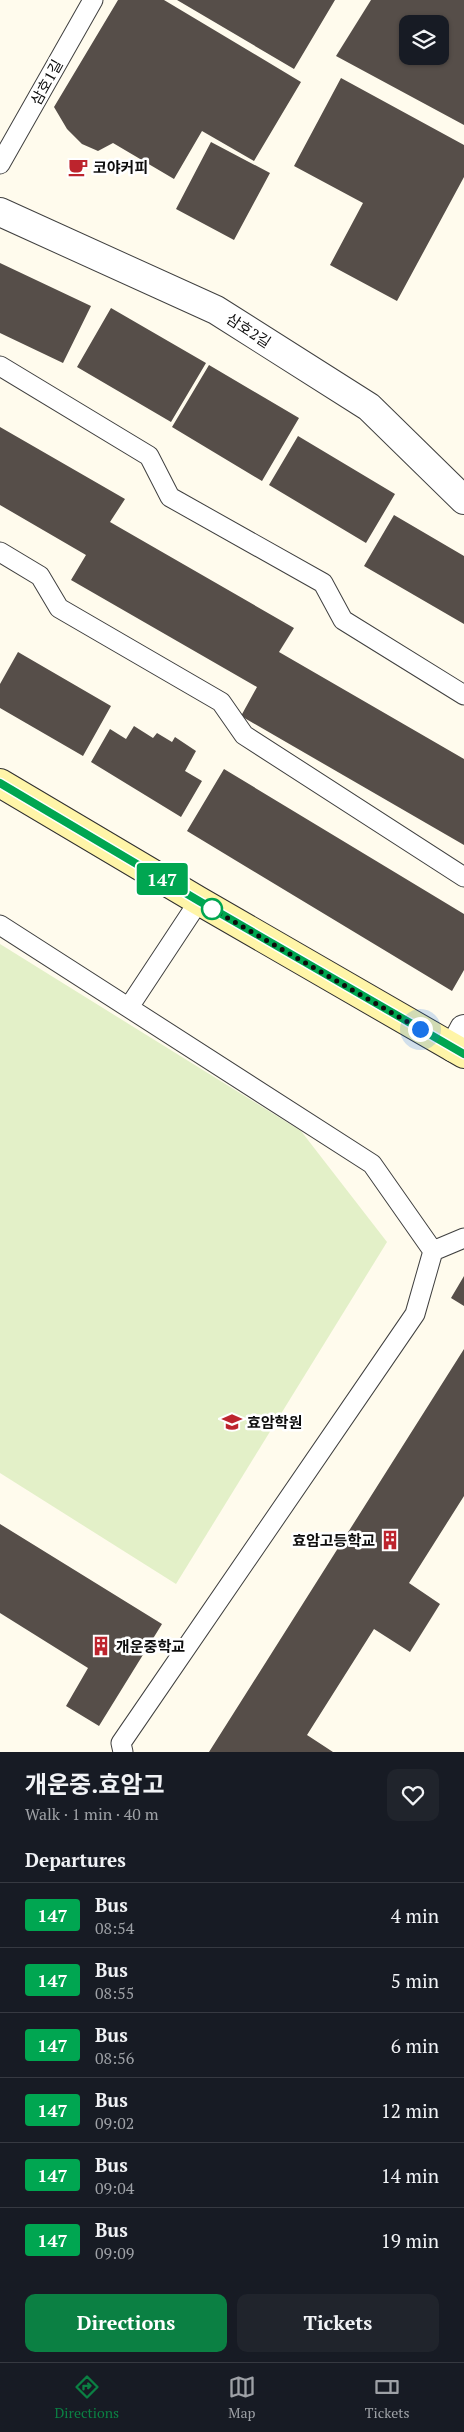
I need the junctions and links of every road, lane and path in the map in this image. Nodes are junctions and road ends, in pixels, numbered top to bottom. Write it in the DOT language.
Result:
graph roads {
  1 [pos="93,0"];
  2 [pos="0,164"];
  3 [pos="0,212"];
  4 [pos="0,366"];
  5 [pos="464,500"];
  6 [pos="0,552"];
  7 [pos="464,695"];
  8 [pos="0,783"];
  9 [pos="464,877"];
  10 [pos="199,901"];
  11 [pos="0,925"];
  12 [pos="129,1007"];
  13 [pos="461,1044"];
  14 [pos="464,1238"];
  15 [pos="433,1251"];
  16 [pos="123,1752"];
  1 -- 2 [label="lane, 삼호1길"];
  3 -- 5 [label="street, 삼호2길"];
  4 -- 7 [label="lane"];
  6 -- 9 [label="lane"];
  8 -- 10 [label="street"];
  10 -- 12 [label="lane"];
  10 -- 13 [label="street"];
  11 -- 12 [label="lane"];
  12 -- 15 [label="lane"];
  14 -- 15 [label="lane"];
  15 -- 16 [label="lane"];
}
